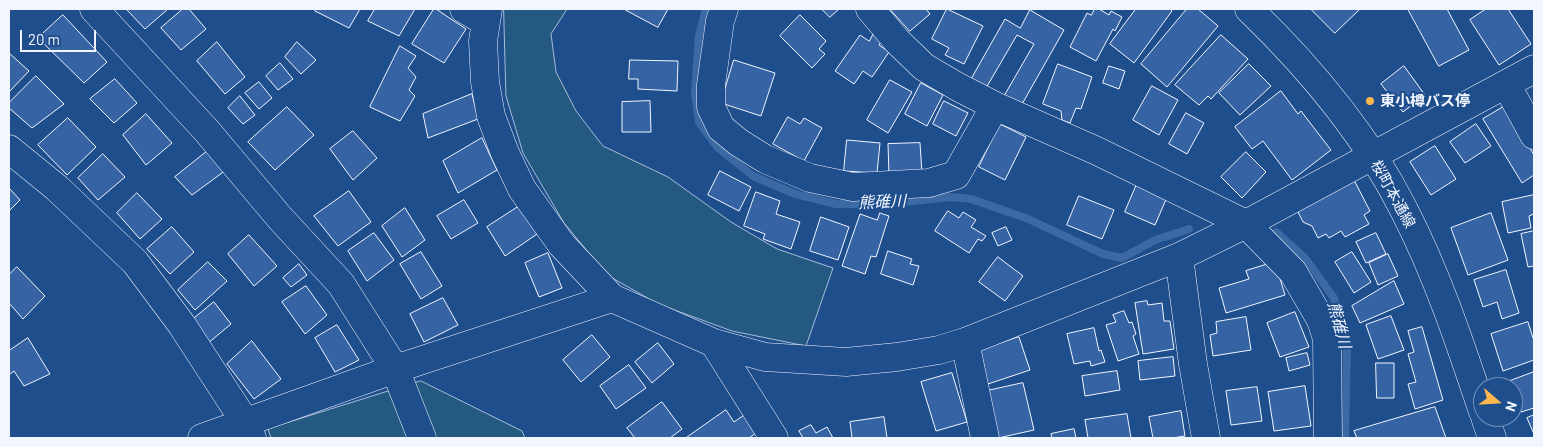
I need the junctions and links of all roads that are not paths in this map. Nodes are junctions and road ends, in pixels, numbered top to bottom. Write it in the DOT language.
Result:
graph roads {
  1 [pos="94,9"];
  2 [pos="724,9"];
  3 [pos="870,9"];
  4 [pos="1249,9"];
  5 [pos="479,13"];
  6 [pos="1534,69"];
  7 [pos="1506,84"];
  8 [pos="995,106"];
  9 [pos="1534,135"];
  10 [pos="9,149"];
  11 [pos="1372,155"];
  12 [pos="1246,224"];
  13 [pos="1178,257"];
  14 [pos="612,298"];
  15 [pos="965,342"];
  16 [pos="714,343"];
  17 [pos="395,369"];
  18 [pos="1473,383"];
  19 [pos="249,430"];
  20 [pos="202,438"];
  21 [pos="422,438"];
  22 [pos="774,438"];
  23 [pos="985,438"];
  24 [pos="1206,438"];
  25 [pos="1328,438"];
  1 -- 17 [label="street"];
  2 -- 8 [label="street"];
  3 -- 8 [label="street"];
  4 -- 11 [label="street, 桜町本通線"];
  5 -- 14 [label="street"];
  6 -- 7 [label="street"];
  7 -- 9 [label="street"];
  7 -- 11 [label="street"];
  8 -- 12 [label="street"];
  10 -- 19 [label="street"];
  11 -- 12 [label="street"];
  11 -- 18 [label="street, 桜町本通線"];
  12 -- 13 [label="street"];
  12 -- 25 [label="street"];
  13 -- 15 [label="street"];
  13 -- 24 [label="street"];
  14 -- 16 [label="street"];
  14 -- 17 [label="street"];
  15 -- 16 [label="street"];
  15 -- 23 [label="street"];
  16 -- 22 [label="street"];
  17 -- 19 [label="street"];
  17 -- 21 [label="street"];
  19 -- 20 [label="street"];
}
